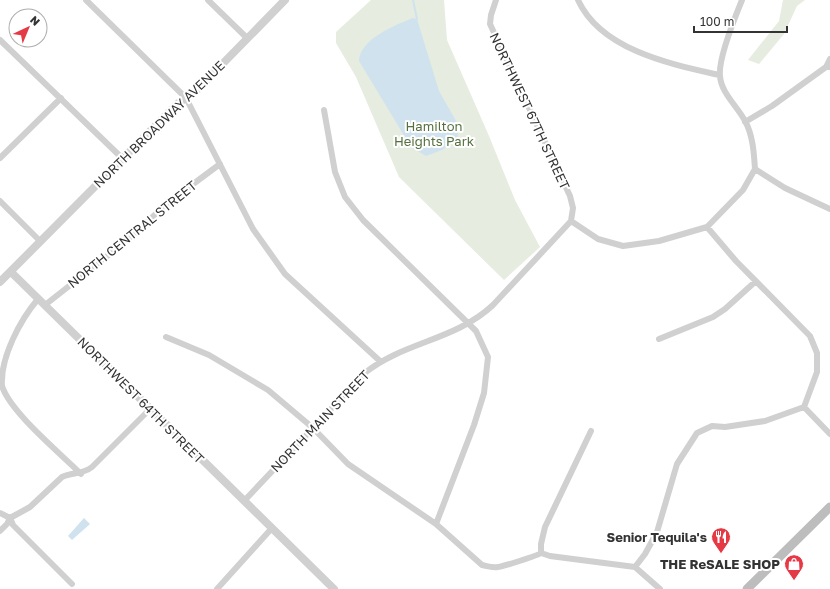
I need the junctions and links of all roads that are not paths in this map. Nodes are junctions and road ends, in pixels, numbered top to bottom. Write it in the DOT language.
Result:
graph roads {
  1 [pos="86,0"];
  2 [pos="208,0"];
  3 [pos="285,0"];
  4 [pos="496,0"];
  5 [pos="578,0"];
  6 [pos="742,0"];
  7 [pos="247,38"];
  8 [pos="0,40"];
  9 [pos="830,59"];
  10 [pos="828,67"];
  11 [pos="719,75"];
  12 [pos="61,98"];
  13 [pos="186,98"];
  14 [pos="324,110"];
  15 [pos="746,122"];
  16 [pos="0,158"];
  17 [pos="122,158"];
  18 [pos="220,164"];
  19 [pos="755,170"];
  20 [pos="0,201"];
  21 [pos="830,209"];
  22 [pos="571,221"];
  23 [pos="707,226"];
  24 [pos="40,241"];
  25 [pos="11,272"];
  26 [pos="756,281"];
  27 [pos="0,282"];
  28 [pos="38,298"];
  29 [pos="45,305"];
  30 [pos="469,324"];
  31 [pos="166,337"];
  32 [pos="659,339"];
  33 [pos="380,362"];
  34 [pos="804,407"];
  35 [pos="150,409"];
  36 [pos="313,428"];
  37 [pos="591,430"];
  38 [pos="830,434"];
  39 [pos="81,474"];
  40 [pos="244,501"];
  41 [pos="830,507"];
  42 [pos="0,513"];
  43 [pos="10,518"];
  44 [pos="436,524"];
  45 [pos="272,528"];
  46 [pos="0,531"];
  47 [pos="541,553"];
  48 [pos="635,567"];
  49 [pos="72,584"];
  50 [pos="217,589"];
  51 [pos="334,589"];
  52 [pos="660,589"];
  53 [pos="747,589"];
  1 -- 13 [label="street"];
  2 -- 7 [label="street"];
  3 -- 7 [label="street, NORTH BROADWAY AVENUE"];
  4 -- 22 [label="street, NORTHWEST 67TH STREET"];
  5 -- 11 [label="street"];
  6 -- 11 [label="street"];
  7 -- 13 [label="street, NORTH BROADWAY AVENUE"];
  8 -- 12 [label="street"];
  9 -- 10 [label="street"];
  10 -- 15 [label="street"];
  11 -- 15 [label="street"];
  12 -- 16 [label="street"];
  12 -- 17 [label="street"];
  13 -- 17 [label="street, NORTH BROADWAY AVENUE"];
  13 -- 18 [label="street"];
  14 -- 30 [label="street"];
  15 -- 19 [label="street"];
  17 -- 24 [label="street, NORTH BROADWAY AVENUE"];
  18 -- 29 [label="street, NORTH CENTRAL STREET"];
  18 -- 33 [label="street"];
  19 -- 21 [label="street"];
  19 -- 23 [label="street"];
  20 -- 24 [label="street"];
  22 -- 23 [label="street"];
  22 -- 30 [label="street, NORTH MAIN STREET"];
  23 -- 26 [label="street"];
  24 -- 25 [label="street, NORTH BROADWAY AVENUE"];
  25 -- 27 [label="street, NORTH BROADWAY AVENUE"];
  25 -- 28 [label="street, NORTHWEST 64TH STREET"];
  26 -- 32 [label="street"];
  26 -- 34 [label="street"];
  28 -- 29 [label="street, NORTHWEST 64TH STREET"];
  28 -- 39 [label="street"];
  29 -- 35 [label="street, NORTHWEST 64TH STREET"];
  30 -- 33 [label="street, NORTH MAIN STREET"];
  30 -- 44 [label="street"];
  31 -- 36 [label="street"];
  33 -- 36 [label="street, NORTH MAIN STREET"];
  34 -- 38 [label="street"];
  34 -- 48 [label="street"];
  35 -- 39 [label="street"];
  35 -- 40 [label="street, NORTHWEST 64TH STREET"];
  36 -- 40 [label="street, NORTH MAIN STREET"];
  36 -- 44 [label="street"];
  37 -- 47 [label="street"];
  39 -- 43 [label="street"];
  40 -- 45 [label="street, NORTHWEST 64TH STREET"];
  41 -- 53 [label="main road"];
  42 -- 43 [label="street"];
  43 -- 46 [label="street"];
  43 -- 49 [label="street"];
  44 -- 47 [label="street"];
  45 -- 50 [label="street"];
  45 -- 51 [label="street, NORTHWEST 64TH STREET"];
  47 -- 48 [label="street"];
  48 -- 52 [label="street"];
}
